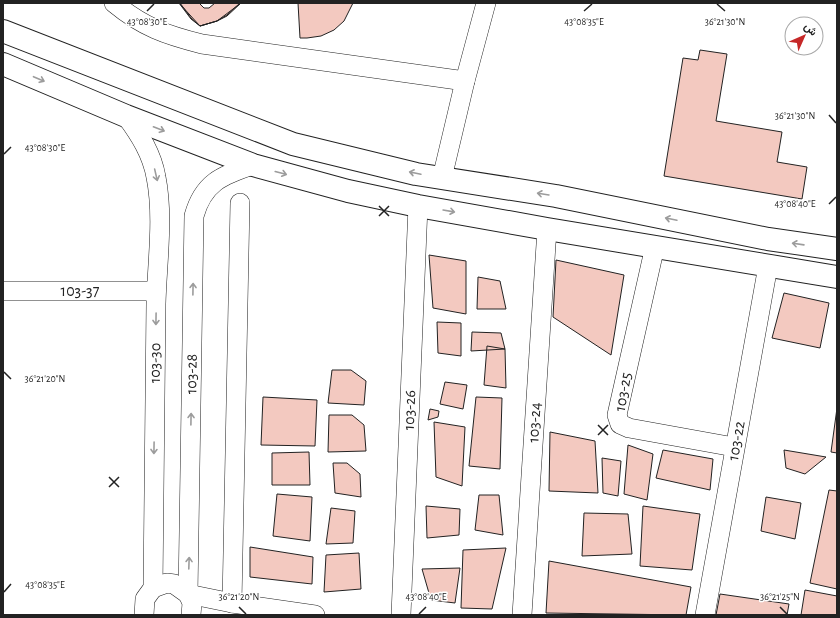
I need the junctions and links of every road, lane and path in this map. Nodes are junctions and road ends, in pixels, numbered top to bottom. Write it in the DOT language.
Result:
graph roads {
  1 [pos="114,3"];
  2 [pos="486,3"];
  3 [pos="3,31"];
  4 [pos="3,64"];
  5 [pos="465,81"];
  6 [pos="126,116"];
  7 [pos="253,165"];
  8 [pos="442,178"];
  9 [pos="240,203"];
  10 [pos="418,206"];
  11 [pos="548,229"];
  12 [pos="655,246"];
  13 [pos="837,249"];
  14 [pos="768,266"];
  15 [pos="837,277"];
  16 [pos="3,291"];
  17 [pos="156,291"];
  18 [pos="734,447"];
  19 [pos="153,588"];
  20 [pos="188,594"];
  21 [pos="232,603"];
  22 [pos="144,615"];
  23 [pos="191,615"];
  24 [pos="315,615"];
  25 [pos="401,615"];
  26 [pos="522,615"];
  27 [pos="705,615"];
  1 -- 5 [label="street"];
  2 -- 5 [label="street"];
  8 -- 3 [label="main road, one-way"];
  4 -- 6 [label="main road, one-way"];
  5 -- 8 [label="street"];
  6 -- 7 [label="main road, one-way"];
  6 -- 17 [label="street, 103-30, one-way"];
  7 -- 10 [label="main road, one-way"];
  20 -- 7 [label="street, 103-28, one-way"];
  13 -- 8 [label="main road, one-way"];
  9 -- 21 [label="street"];
  10 -- 11 [label="main road, one-way"];
  10 -- 25 [label="street, 103-26"];
  11 -- 12 [label="main road"];
  11 -- 26 [label="street, 103-24"];
  12 -- 14 [label="main road"];
  12 -- 18 [label="street, 103-25"];
  14 -- 15 [label="main road"];
  14 -- 18 [label="street, 103-22"];
  16 -- 17 [label="street, 103-37"];
  17 -- 19 [label="street, 103-30, one-way"];
  18 -- 27 [label="street, 103-22"];
  19 -- 20 [label="street"];
  19 -- 22 [label="street, 103-30"];
  20 -- 21 [label="street"];
  20 -- 23 [label="street, 103-28"];
  21 -- 24 [label="street"];
}
